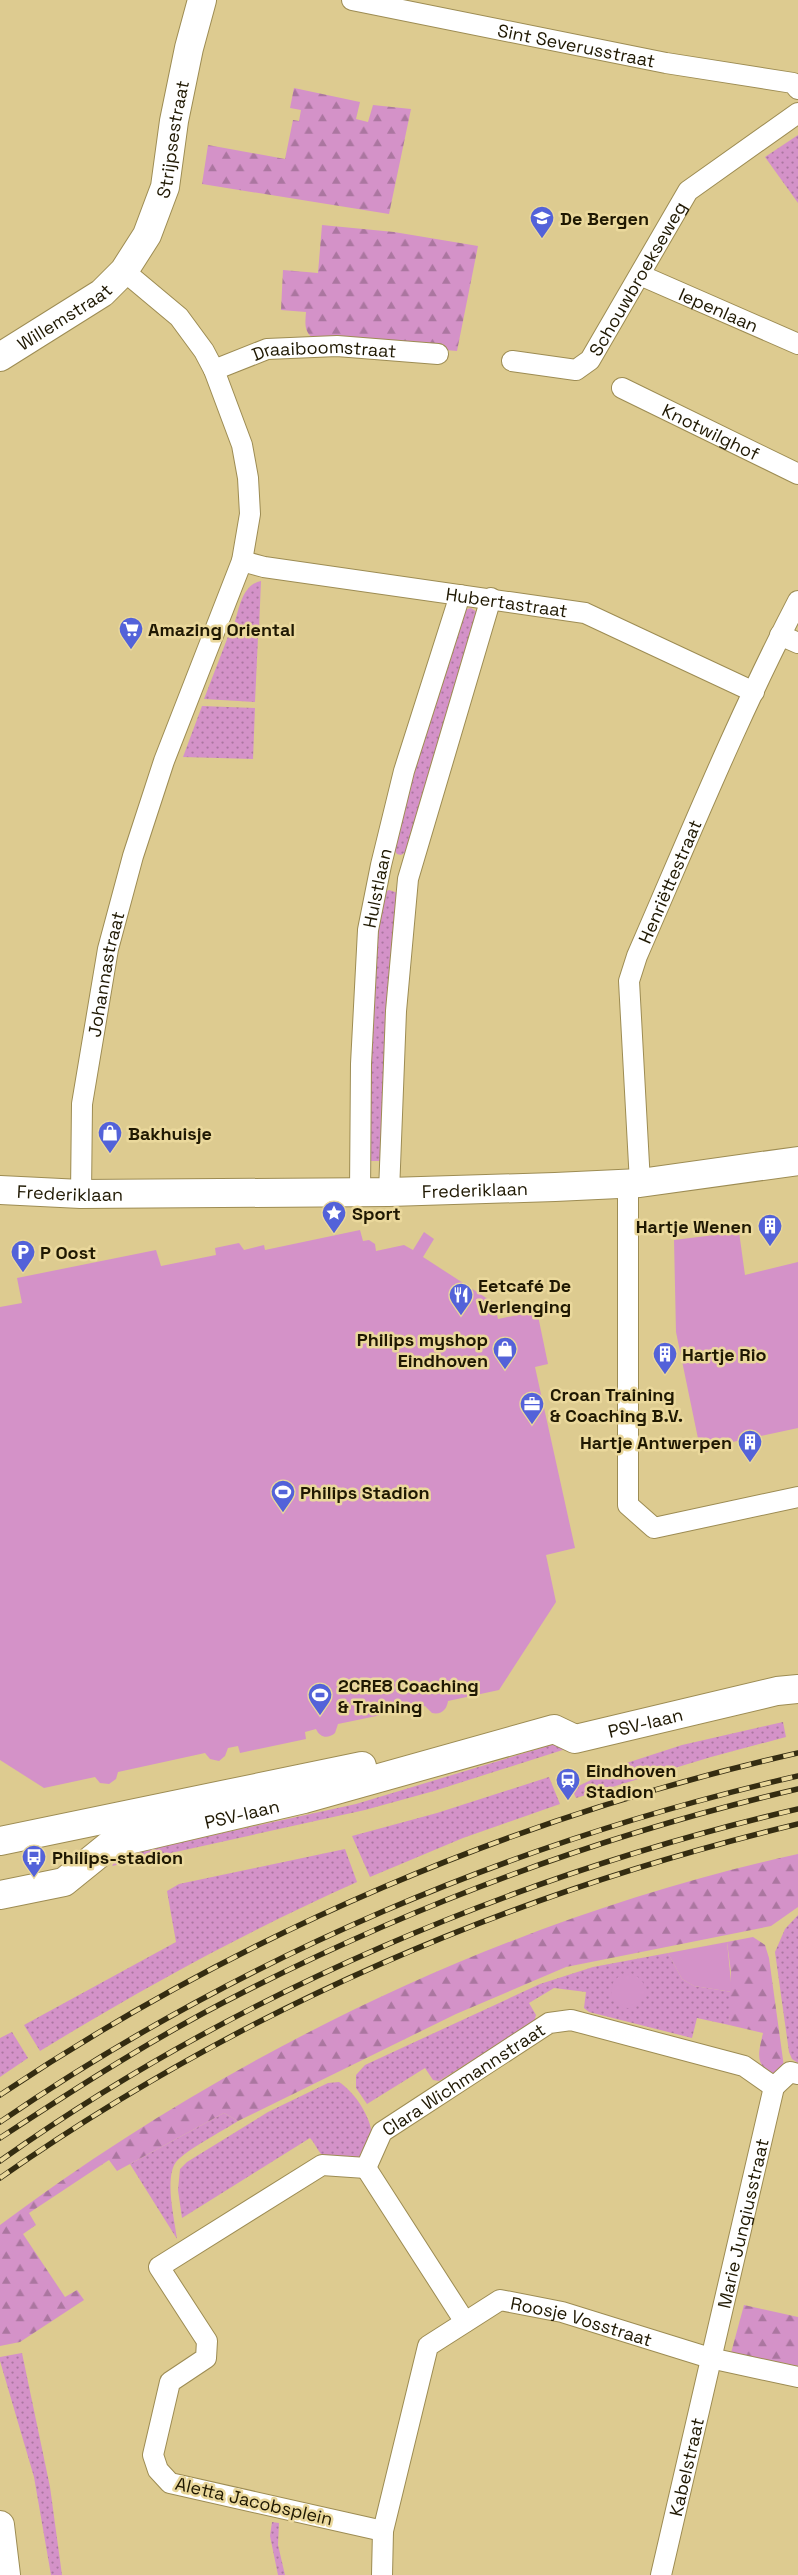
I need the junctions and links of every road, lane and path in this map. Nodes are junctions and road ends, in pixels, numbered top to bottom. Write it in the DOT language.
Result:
graph roads {
  1 [pos="202,0"];
  2 [pos="352,0"];
  3 [pos="798,89"];
  4 [pos="798,113"];
  5 [pos="124,271"];
  6 [pos="640,275"];
  7 [pos="798,344"];
  8 [pos="438,354"];
  9 [pos="0,357"];
  10 [pos="512,361"];
  11 [pos="214,370"];
  12 [pos="622,388"];
  13 [pos="798,474"];
  14 [pos="242,561"];
  15 [pos="460,595"];
  16 [pos="491,598"];
  17 [pos="798,601"];
  18 [pos="789,639"];
  19 [pos="754,692"];
  20 [pos="798,1161"];
  21 [pos="634,1183"];
  22 [pos="0,1190"];
  23 [pos="360,1192"];
  24 [pos="389,1192"];
  25 [pos="81,1194"];
  26 [pos="798,1497"];
  27 [pos="798,1689"];
  28 [pos="494,1746"];
  29 [pos="0,1841"];
  30 [pos="0,1896"];
  31 [pos="798,2074"];
  32 [pos="774,2087"];
  33 [pos="366,2168"];
  34 [pos="465,2322"];
  35 [pos="710,2358"];
  36 [pos="798,2377"];
  37 [pos="0,2525"];
  38 [pos="383,2531"];
  39 [pos="6,2575"];
  40 [pos="382,2575"];
  41 [pos="661,2575"];
  1 -- 5 [label="main road, Strijpsestraat"];
  2 -- 3 [label="street, Sint Severusstraat"];
  4 -- 6 [label="street, Schouwbroekseweg"];
  5 -- 9 [label="main road, Willemstraat"];
  5 -- 11 [label="street, Johannastraat"];
  6 -- 7 [label="street, Iepenlaan"];
  6 -- 10 [label="street, Schouwbroekseweg"];
  8 -- 11 [label="street, Draaiboomstraat"];
  11 -- 14 [label="street, Johannastraat"];
  12 -- 13 [label="street, Knotwilghof"];
  14 -- 15 [label="street, Hubertastraat"];
  14 -- 25 [label="street, Johannastraat"];
  15 -- 16 [label="street, Hubertastraat"];
  15 -- 23 [label="street, Hulstlaan"];
  16 -- 19 [label="street, Hubertastraat"];
  16 -- 24 [label="street, Hulstlaan"];
  17 -- 18 [label="street, Henriëttestraat"];
  18 -- 19 [label="street, Henriëttestraat"];
  19 -- 21 [label="street, Henriëttestraat"];
  20 -- 21 [label="main road, Frederiklaan"];
  21 -- 24 [label="main road, Frederiklaan"];
  21 -- 26 [label="street, Henriëttestraat"];
  22 -- 25 [label="main road, Frederiklaan"];
  23 -- 24 [label="main road, Frederiklaan"];
  23 -- 25 [label="main road, Frederiklaan"];
  27 -- 28 [label="main road, PSV-laan"];
  28 -- 29 [label="main road, PSV-laan"];
  28 -- 30 [label="main road, PSV-laan"];
  31 -- 32 [label="street"];
  32 -- 33 [label="street, Clara Wichmannstraat"];
  32 -- 35 [label="street, Marie Jungiusstraat"];
  33 -- 34 [label="street"];
  33 -- 38 [label="street, Aletta Jacobsplein"];
  34 -- 35 [label="street, Roosje Vosstraat"];
  34 -- 38 [label="street, Roosje Vosstraat"];
  35 -- 36 [label="street, Roosje Vosstraat"];
  35 -- 41 [label="street, Kabelstraat"];
  37 -- 39 [label="main road"];
  38 -- 40 [label="street, Roosje Vosstraat"];
}
